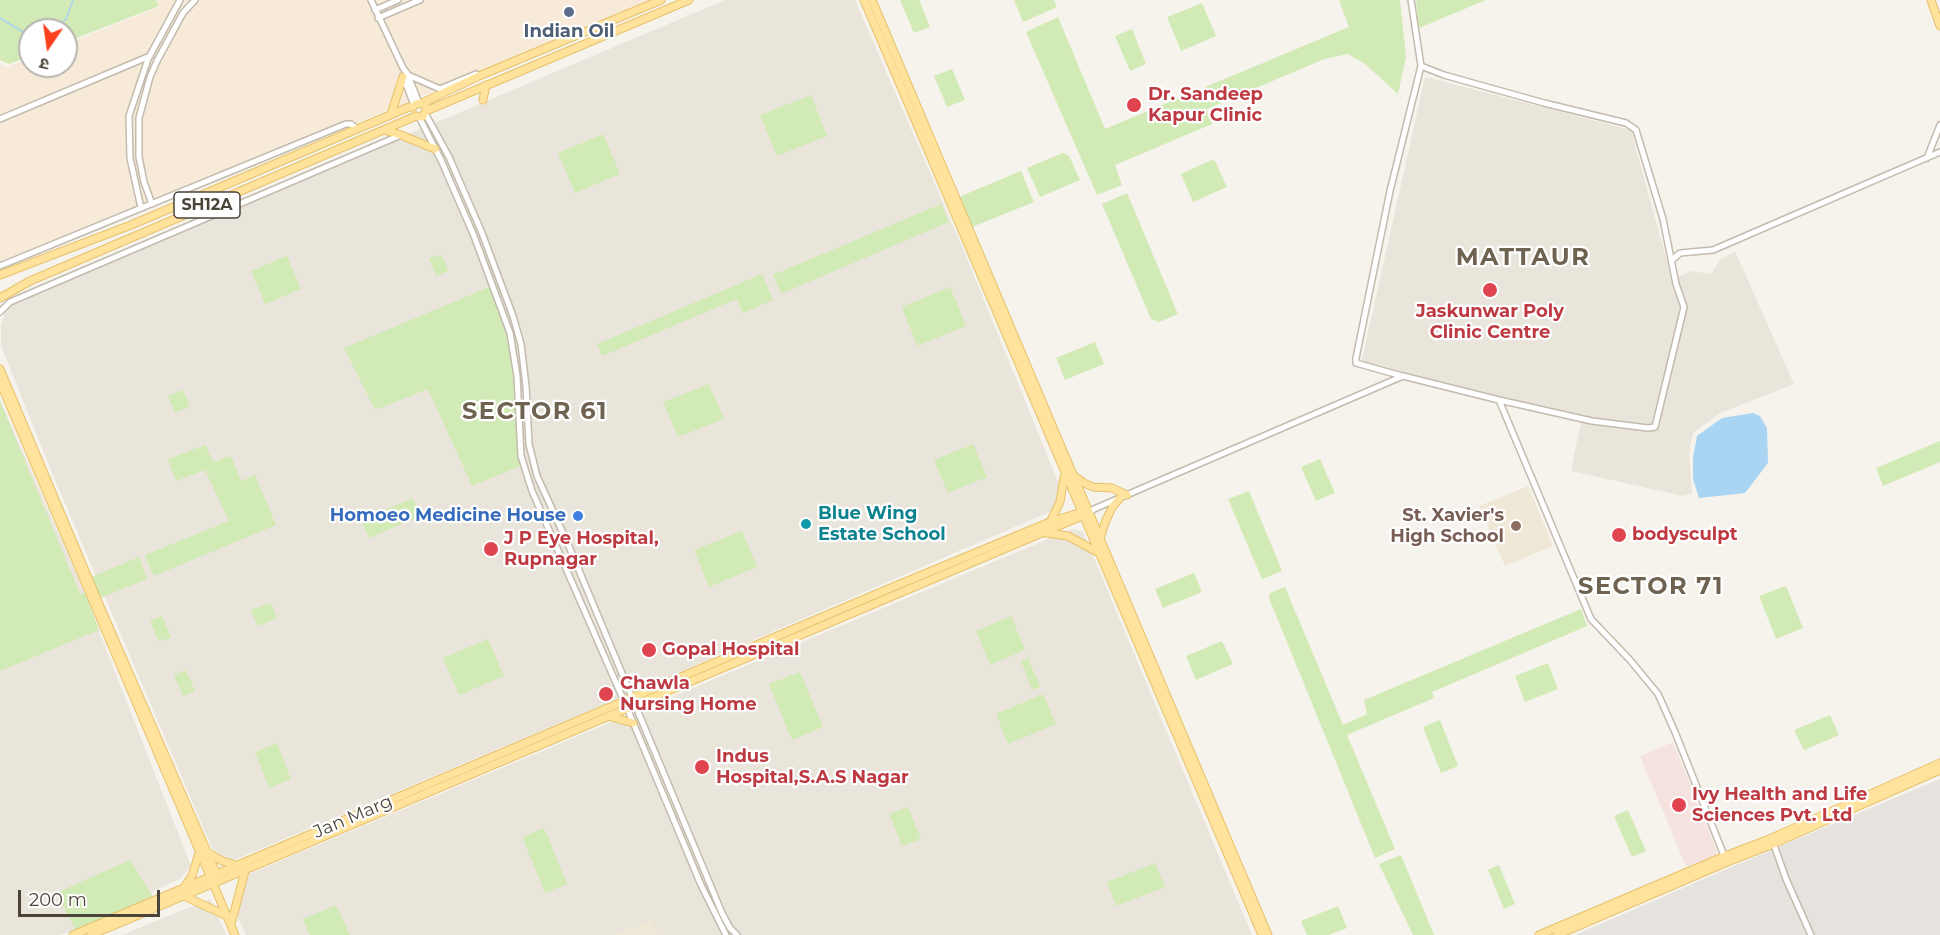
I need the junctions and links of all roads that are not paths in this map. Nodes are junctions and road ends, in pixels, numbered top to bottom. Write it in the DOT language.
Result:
graph roads {
  1 [pos="180,0"];
  2 [pos="195,0"];
  3 [pos="371,0"];
  4 [pos="398,0"];
  5 [pos="420,0"];
  6 [pos="653,0"];
  7 [pos="661,0"];
  8 [pos="689,0"];
  9 [pos="864,0"];
  10 [pos="872,0"];
  11 [pos="1411,0"];
  12 [pos="1931,0"];
  13 [pos="375,10"];
  14 [pos="378,18"];
  15 [pos="1940,26"];
  16 [pos="150,56"];
  17 [pos="1421,66"];
  18 [pos="405,74"];
  19 [pos="478,75"];
  20 [pos="486,85"];
  21 [pos="483,100"];
  22 [pos="417,105"];
  23 [pos="391,114"];
  24 [pos="422,114"];
  25 [pos="0,119"];
  26 [pos="1940,125"];
  27 [pos="357,129"];
  28 [pos="383,130"];
  29 [pos="401,135"];
  30 [pos="435,149"];
  31 [pos="1940,153"];
  32 [pos="1928,158"];
  33 [pos="152,204"];
  34 [pos="141,208"];
  35 [pos="1672,260"];
  36 [pos="0,266"];
  37 [pos="0,275"];
  38 [pos="0,298"];
  39 [pos="0,312"];
  40 [pos="0,369"];
  41 [pos="1403,376"];
  42 [pos="0,382"];
  43 [pos="1499,400"];
  44 [pos="519,422"];
  45 [pos="527,422"];
  46 [pos="1068,473"];
  47 [pos="1124,496"];
  48 [pos="1087,512"];
  49 [pos="1050,522"];
  50 [pos="1041,533"];
  51 [pos="1100,539"];
  52 [pos="1099,553"];
  53 [pos="633,702"];
  54 [pos="626,705"];
  55 [pos="608,716"];
  56 [pos="633,723"];
  57 [pos="1940,763"];
  58 [pos="1940,770"];
  59 [pos="1772,841"];
  60 [pos="203,851"];
  61 [pos="1726,859"];
  62 [pos="242,868"];
  63 [pos="215,880"];
  64 [pos="183,893"];
  65 [pos="227,916"];
  66 [pos="231,925"];
  67 [pos="73,935"];
  68 [pos="91,935"];
  69 [pos="235,935"];
  70 [pos="726,935"];
  71 [pos="737,935"];
  72 [pos="1262,935"];
  73 [pos="1268,935"];
  74 [pos="1539,935"];
  75 [pos="1557,935"];
  76 [pos="1811,935"];
  1 -- 16 [label="street"];
  2 -- 33 [label="street"];
  3 -- 13 [label="street"];
  4 -- 13 [label="street"];
  5 -- 14 [label="street"];
  6 -- 19 [label="street"];
  7 -- 19 [label="main road, SH12A"];
  8 -- 20 [label="main road, SH12A"];
  9 -- 46 [label="main road"];
  10 -- 46 [label="main road"];
  11 -- 17 [label="street"];
  12 -- 15 [label="main road"];
  13 -- 14 [label="street"];
  14 -- 18 [label="street"];
  16 -- 25 [label="street"];
  16 -- 34 [label="street"];
  17 -- 35 [label="street"];
  17 -- 41 [label="street"];
  18 -- 19 [label="street"];
  18 -- 22 [label="street"];
  18 -- 23 [label="main road"];
  19 -- 22 [label="main road, SH12A"];
  20 -- 21 [label="main road"];
  20 -- 24 [label="main road, SH12A"];
  22 -- 23 [label="main road, SH12A"];
  22 -- 24 [label="main road"];
  22 -- 24 [label="main road"];
  23 -- 27 [label="main road, SH12A"];
  24 -- 28 [label="main road, SH12A"];
  24 -- 30 [label="street"];
  24 -- 45 [label="street"];
  26 -- 32 [label="street"];
  27 -- 33 [label="street"];
  27 -- 37 [label="main road, SH12A"];
  28 -- 29 [label="main road"];
  28 -- 38 [label="main road, SH12A"];
  29 -- 30 [label="main road"];
  29 -- 39 [label="street"];
  30 -- 44 [label="street"];
  31 -- 32 [label="street"];
  32 -- 35 [label="street"];
  33 -- 34 [label="street"];
  34 -- 36 [label="street"];
  35 -- 43 [label="street"];
  40 -- 60 [label="main road"];
  41 -- 43 [label="street"];
  41 -- 47 [label="street"];
  42 -- 60 [label="main road"];
  43 -- 61 [label="street"];
  44 -- 45 [label="street"];
  44 -- 54 [label="street"];
  45 -- 53 [label="street"];
  46 -- 47 [label="main road"];
  46 -- 48 [label="main road"];
  46 -- 49 [label="main road"];
  47 -- 48 [label="street"];
  47 -- 51 [label="main road"];
  48 -- 49 [label="main road"];
  48 -- 50 [label="main road"];
  48 -- 51 [label="main road"];
  48 -- 52 [label="main road"];
  49 -- 53 [label="main road"];
  50 -- 52 [label="main road"];
  50 -- 53 [label="main road"];
  51 -- 73 [label="main road"];
  52 -- 72 [label="main road"];
  53 -- 54 [label="main road"];
  53 -- 71 [label="street"];
  54 -- 55 [label="main road"];
  54 -- 56 [label="street"];
  54 -- 62 [label="main road, Jan Marg"];
  55 -- 56 [label="main road"];
  55 -- 62 [label="main road"];
  56 -- 70 [label="street"];
  57 -- 59 [label="main road"];
  58 -- 59 [label="main road"];
  59 -- 61 [label="main road"];
  59 -- 76 [label="street"];
  60 -- 62 [label="main road"];
  60 -- 63 [label="main road"];
  60 -- 64 [label="main road"];
  61 -- 74 [label="main road"];
  61 -- 75 [label="main road"];
  62 -- 63 [label="main road"];
  62 -- 66 [label="main road"];
  63 -- 64 [label="main road"];
  63 -- 65 [label="main road"];
  64 -- 65 [label="main road"];
  64 -- 67 [label="main road"];
  64 -- 68 [label="main road"];
  65 -- 66 [label="main road"];
  66 -- 69 [label="main road"];
}
